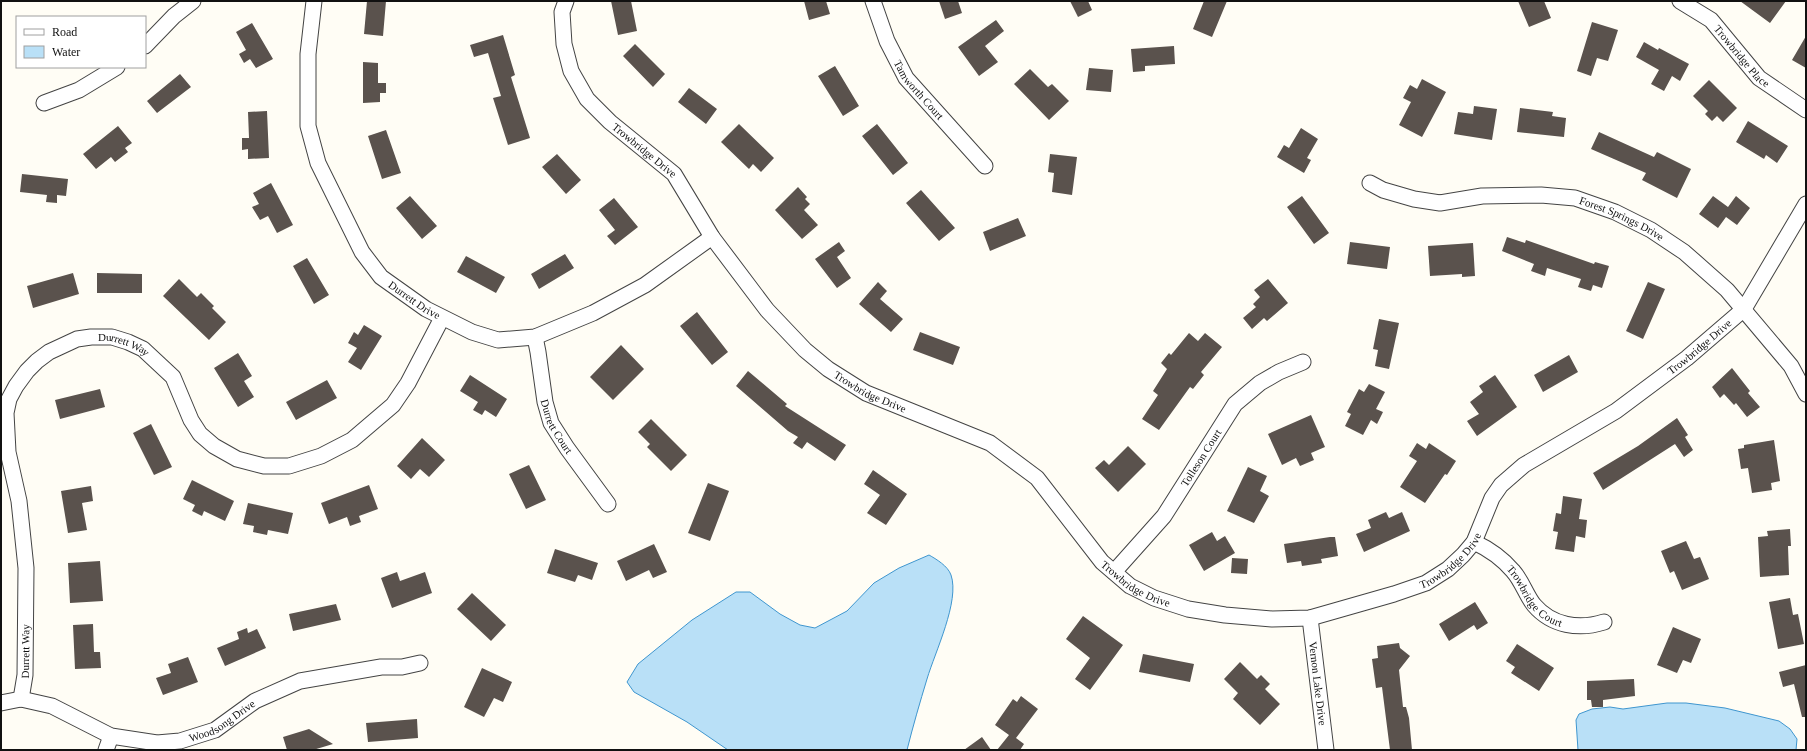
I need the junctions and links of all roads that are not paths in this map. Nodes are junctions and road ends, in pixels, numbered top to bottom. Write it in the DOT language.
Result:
graph roads {
  1 [pos="193,1"];
  2 [pos="314,1"];
  3 [pos="566,1"];
  4 [pos="873,1"];
  5 [pos="1680,1"];
  6 [pos="146,45"];
  7 [pos="115,68"];
  8 [pos="44,103"];
  9 [pos="1806,110"];
  10 [pos="985,166"];
  11 [pos="1370,183"];
  12 [pos="1806,204"];
  13 [pos="712,237"];
  14 [pos="1744,309"];
  15 [pos="442,318"];
  16 [pos="535,337"];
  17 [pos="1303,362"];
  18 [pos="1806,394"];
  19 [pos="608,504"];
  20 [pos="1474,542"];
  21 [pos="1114,572"];
  22 [pos="1310,618"];
  23 [pos="1604,622"];
  24 [pos="420,663"];
  25 [pos="21,699"];
  26 [pos="1,703"];
  27 [pos="112,736"];
  28 [pos="106,750"];
  29 [pos="1326,750"];
  1 -- 6 [label="street"];
  2 -- 15 [label="street, Durrett Drive"];
  3 -- 13 [label="street, Trowbridge Drive"];
  4 -- 10 [label="street, Tamworth Court"];
  5 -- 9 [label="street, Trowbridge Place"];
  7 -- 8 [label="street"];
  11 -- 14 [label="street, Forest Springs Drive"];
  12 -- 14 [label="street, Trowbridge Drive"];
  13 -- 16 [label="street, Durrett Drive"];
  13 -- 21 [label="street, Trowbridge Drive"];
  14 -- 18 [label="street, Forest Springs Drive"];
  14 -- 20 [label="street, Trowbridge Drive"];
  15 -- 16 [label="street, Durrett Drive"];
  15 -- 25 [label="street, Durrett Way"];
  16 -- 19 [label="street, Durrett Court"];
  17 -- 21 [label="street, Tolleson Court"];
  20 -- 22 [label="street, Trowbridge Drive"];
  20 -- 23 [label="street, Trowbridge Court"];
  21 -- 22 [label="street, Trowbridge Drive"];
  22 -- 29 [label="street, Vernon Lake Drive"];
  24 -- 27 [label="street, Woodsong Drive"];
  25 -- 26 [label="street, Woodsong Drive"];
  25 -- 27 [label="street, Woodsong Drive"];
  27 -- 28 [label="street"];
}
